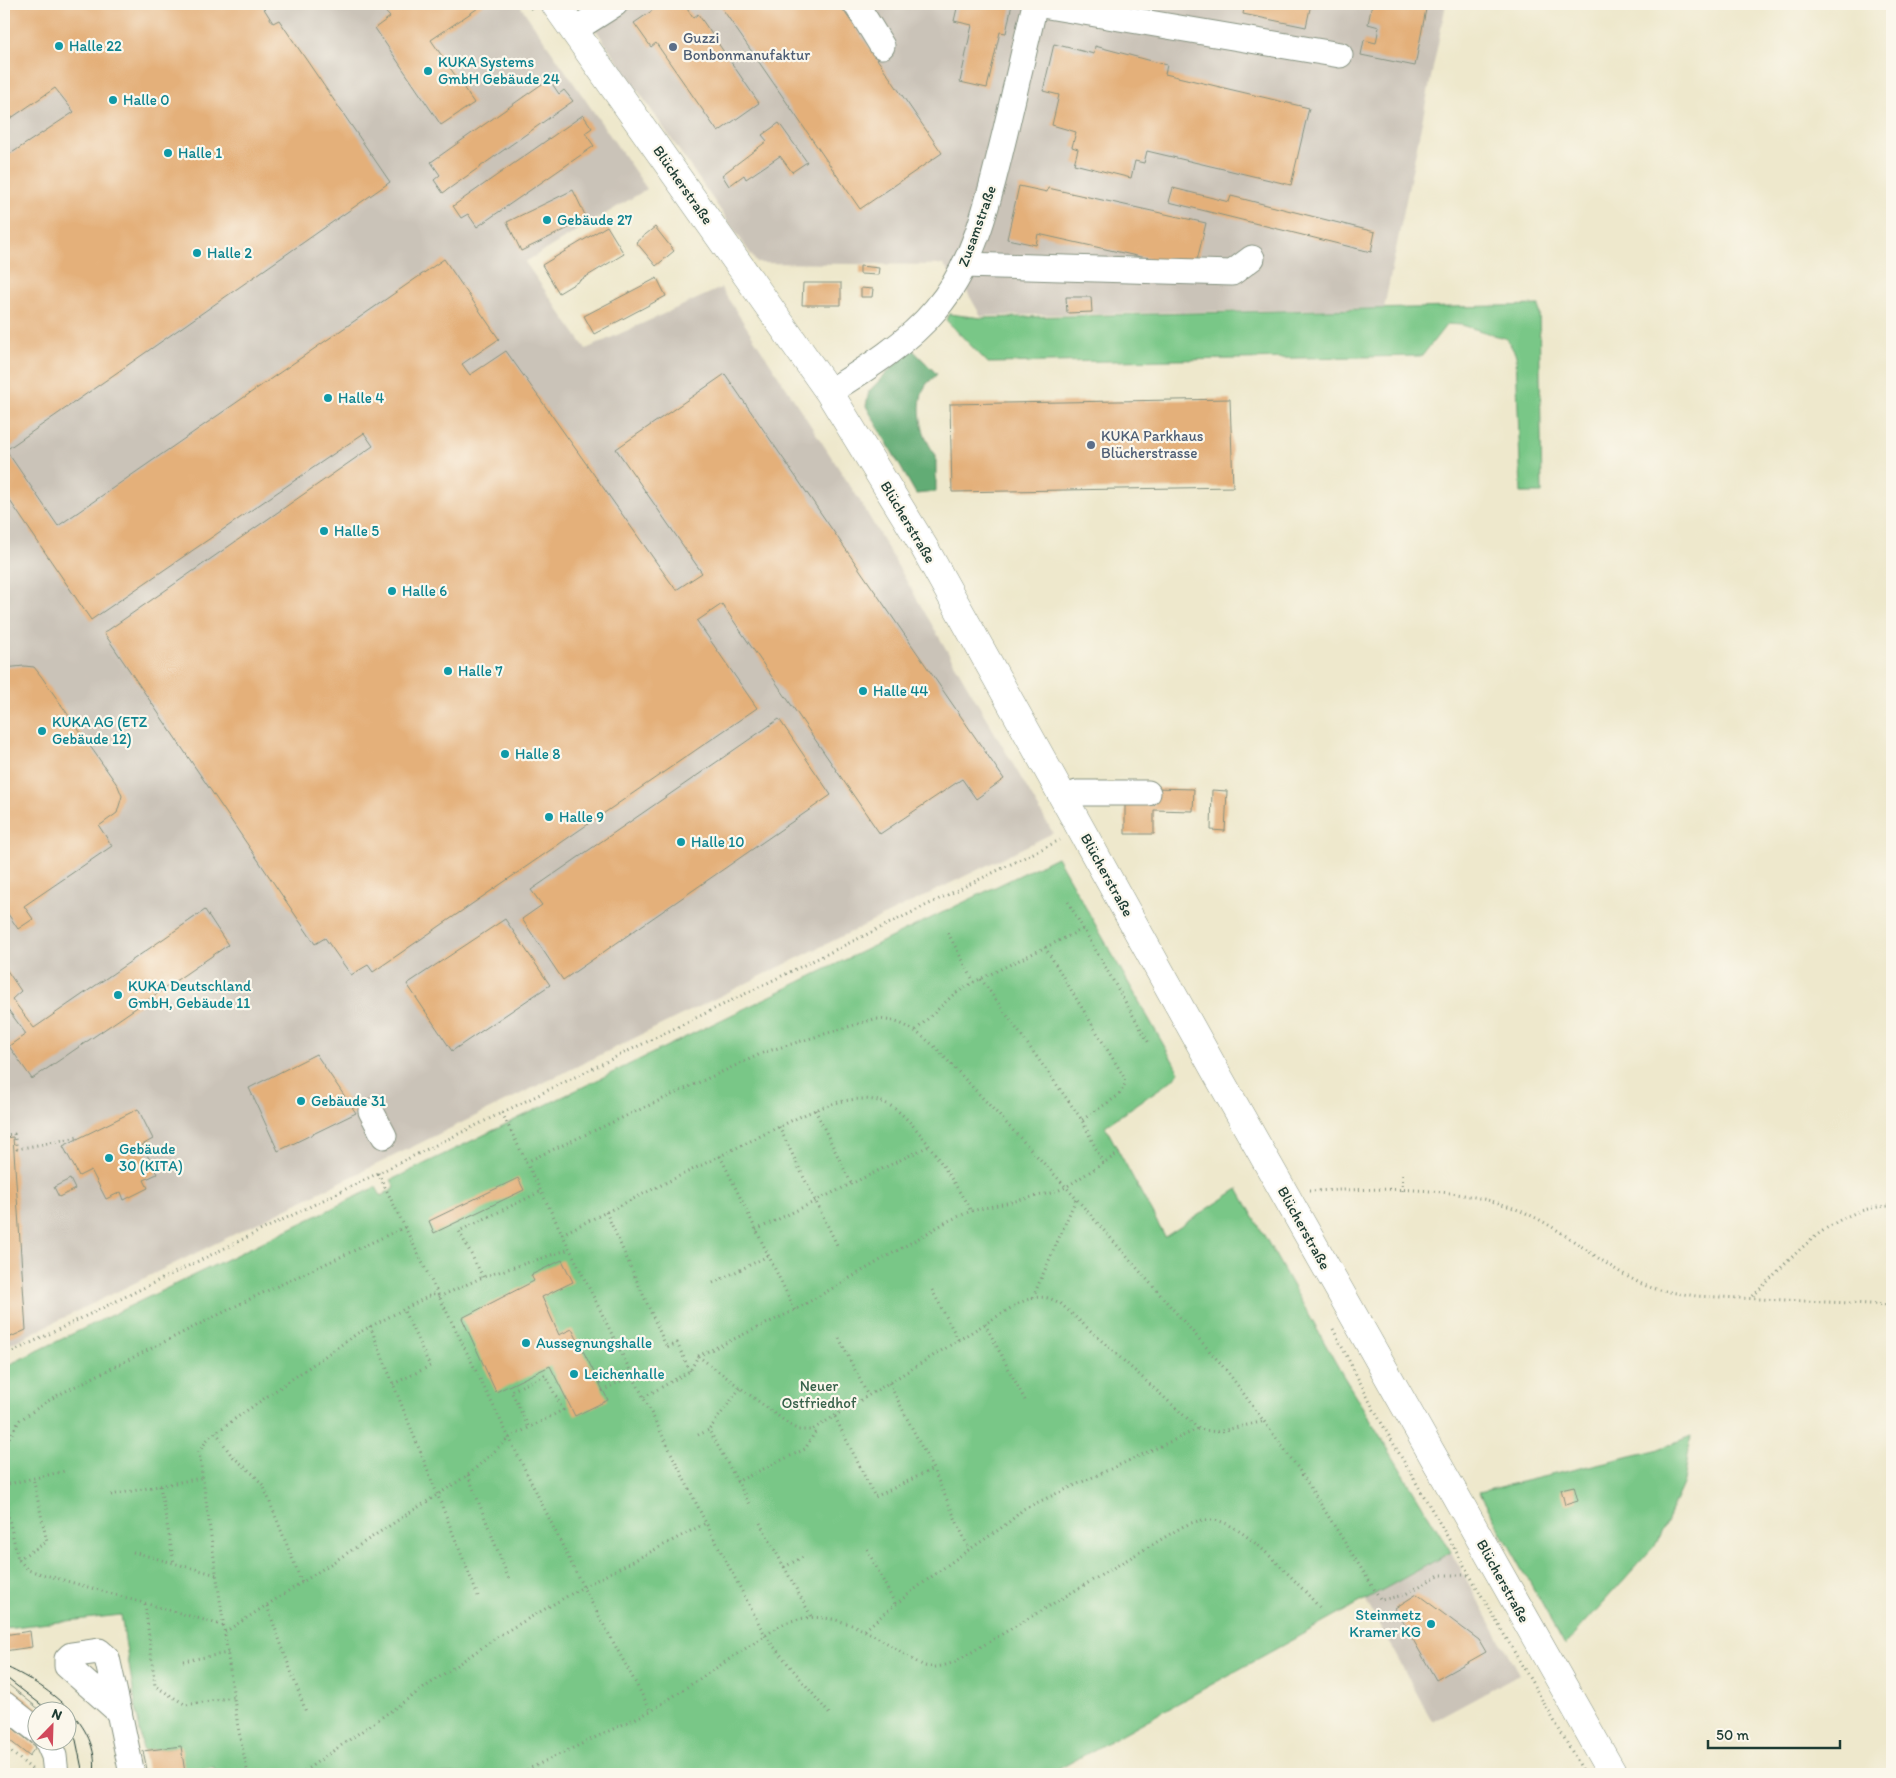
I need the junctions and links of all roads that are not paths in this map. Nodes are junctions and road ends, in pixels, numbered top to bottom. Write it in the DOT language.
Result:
graph roads {
  1 [pos="556,4"];
  2 [pos="615,4"];
  3 [pos="856,4"];
  4 [pos="1036,4"];
  5 [pos="574,30"];
  6 [pos="882,46"];
  7 [pos="1340,55"];
  8 [pos="1252,258"];
  9 [pos="964,265"];
  10 [pos="829,392"];
  11 [pos="1148,792"];
  12 [pos="1065,798"];
  13 [pos="371,1112"];
  14 [pos="384,1136"];
  15 [pos="4,1704"];
  16 [pos="119,1712"];
  17 [pos="28,1723"];
  18 [pos="51,1750"];
  19 [pos="56,1774"];
  20 [pos="132,1774"];
  21 [pos="1613,1774"];
  1 -- 5 [label="main road, Blücherstraße"];
  2 -- 5 [label="street"];
  3 -- 6 [label="street"];
  4 -- 7 [label="street"];
  4 -- 9 [label="street, Zusamstraße"];
  5 -- 10 [label="main road, Blücherstraße"];
  8 -- 9 [label="street"];
  9 -- 10 [label="street, Zusamstraße"];
  10 -- 12 [label="main road, Blücherstraße"];
  11 -- 12 [label="street"];
  12 -- 21 [label="main road, Blücherstraße"];
  13 -- 14 [label="street"];
  15 -- 17 [label="street"];
  16 -- 20 [label="street"];
  18 -- 19 [label="street"];
}
